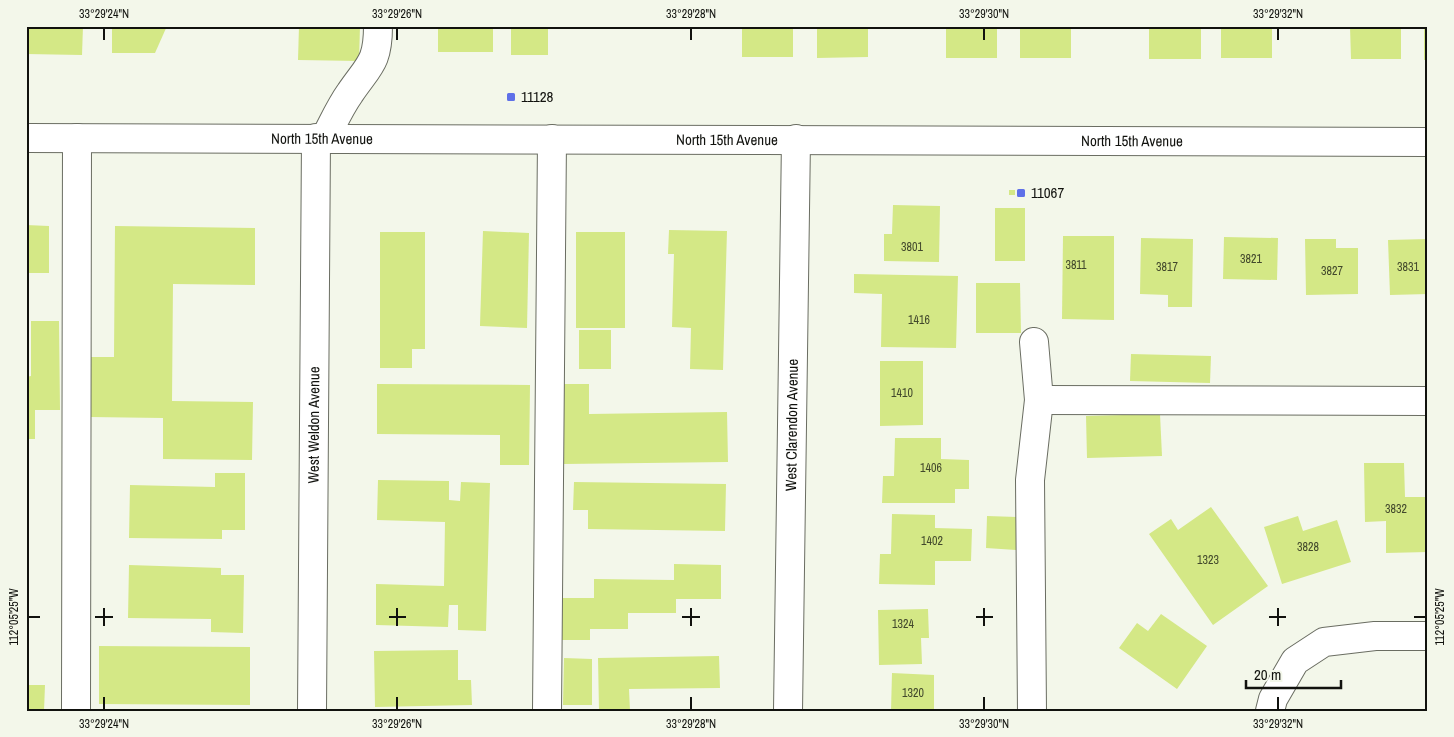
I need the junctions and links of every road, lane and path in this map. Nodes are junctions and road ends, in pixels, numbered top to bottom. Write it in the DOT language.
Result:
graph roads {
  1 [pos="378,26"];
  2 [pos="26,138"];
  3 [pos="76,138"];
  4 [pos="321,138"];
  5 [pos="552,139"];
  6 [pos="796,139"];
  7 [pos="1428,142"];
  8 [pos="1034,342"];
  9 [pos="1039,400"];
  10 [pos="1428,401"];
  11 [pos="1428,636"];
  12 [pos="76,711"];
  13 [pos="312,711"];
  14 [pos="547,711"];
  15 [pos="788,711"];
  16 [pos="1032,711"];
  17 [pos="1270,711"];
  1 -- 4 [label="street"];
  2 -- 3 [label="street, North 15th Avenue"];
  3 -- 4 [label="street, North 15th Avenue"];
  3 -- 12 [label="street"];
  4 -- 5 [label="street, North 15th Avenue"];
  4 -- 13 [label="street, West Weldon Avenue"];
  5 -- 6 [label="street, North 15th Avenue"];
  5 -- 14 [label="street"];
  6 -- 7 [label="street, North 15th Avenue"];
  6 -- 15 [label="street, West Clarendon Avenue"];
  8 -- 9 [label="street"];
  9 -- 10 [label="street"];
  9 -- 16 [label="street"];
  11 -- 17 [label="street"];
}
